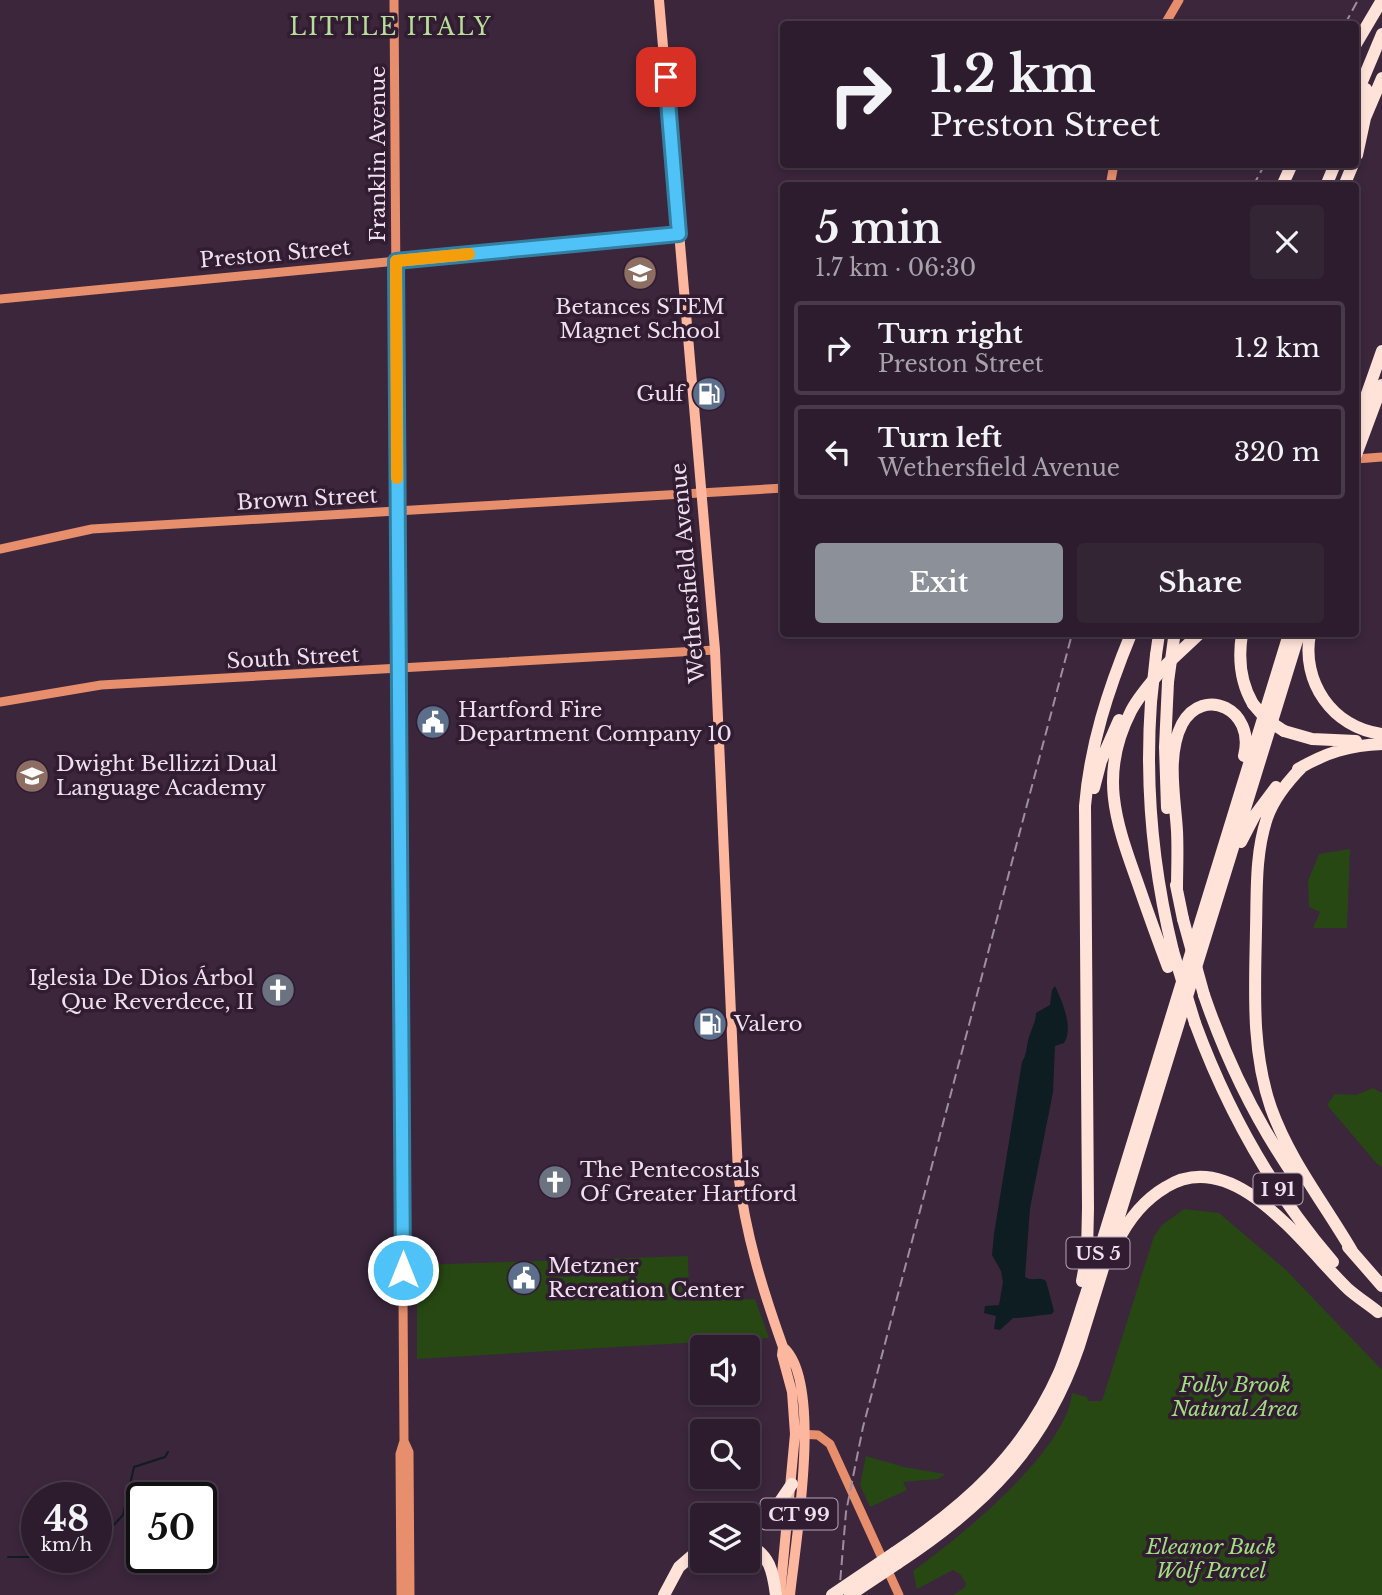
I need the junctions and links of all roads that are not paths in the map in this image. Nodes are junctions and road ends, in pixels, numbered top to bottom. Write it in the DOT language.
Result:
graph roads {
  1 [pos="394,0"];
  2 [pos="659,0"];
  3 [pos="1179,0"];
  4 [pos="1382,0"];
  5 [pos="1167,21"];
  6 [pos="1382,34"];
  7 [pos="1359,39"];
  8 [pos="1382,53"];
  9 [pos="1382,78"];
  10 [pos="1359,89"];
  11 [pos="1382,98"];
  12 [pos="1359,106"];
  13 [pos="1359,145"];
  14 [pos="1359,152"];
  15 [pos="679,234"];
  16 [pos="396,261"];
  17 [pos="0,299"];
  18 [pos="1382,351"];
  19 [pos="1382,384"];
  20 [pos="1368,392"];
  21 [pos="1359,408"];
  22 [pos="1359,417"];
  23 [pos="1359,449"];
  24 [pos="1359,457"];
  25 [pos="1379,458"];
  26 [pos="780,488"];
  27 [pos="702,493"];
  28 [pos="398,511"];
  29 [pos="0,549"];
  30 [pos="1131,637"];
  31 [pos="1159,637"];
  32 [pos="1175,637"];
  33 [pos="1196,637"];
  34 [pos="1242,637"];
  35 [pos="1288,637"];
  36 [pos="1298,637"];
  37 [pos="1310,637"];
  38 [pos="715,650"];
  39 [pos="1167,664"];
  40 [pos="399,669"];
  41 [pos="0,702"];
  42 [pos="1382,734"];
  43 [pos="1382,743"];
  44 [pos="1303,766"];
  45 [pos="1177,890"];
  46 [pos="1213,896"];
  47 [pos="1085,897"];
  48 [pos="1194,1027"];
  49 [pos="1352,1251"];
  50 [pos="1382,1286"];
  51 [pos="1090,1311"];
  52 [pos="1380,1315"];
  53 [pos="801,1434"];
  54 [pos="404,1441"];
  55 [pos="1003,1462"];
  56 [pos="796,1478"];
  57 [pos="760,1516"];
  58 [pos="760,1551"];
  59 [pos="690,1557"];
  60 [pos="897,1561"];
  61 [pos="690,1565"];
  62 [pos="401,1595"];
  63 [pos="411,1595"];
  64 [pos="664,1595"];
  65 [pos="671,1595"];
  66 [pos="777,1595"];
  67 [pos="790,1595"];
  68 [pos="832,1595"];
  69 [pos="850,1595"];
  70 [pos="861,1595"];
  71 [pos="899,1595"];
  1 -- 16 [label="main road, Franklin Avenue"];
  2 -- 15 [label="main road, Wethersfield Avenue"];
  3 -- 5 [label="main road"];
  4 -- 7 [label="highway"];
  6 -- 10 [label="highway"];
  8 -- 12 [label="highway"];
  9 -- 13 [label="highway"];
  11 -- 14 [label="highway"];
  15 -- 16 [label="main road, Preston Street"];
  15 -- 27 [label="main road, Wethersfield Avenue"];
  16 -- 17 [label="main road, Preston Street"];
  16 -- 28 [label="main road, Franklin Avenue"];
  18 -- 20 [label="highway"];
  19 -- 23 [label="highway"];
  20 -- 21 [label="highway"];
  20 -- 22 [label="highway"];
  24 -- 25 [label="main road"];
  26 -- 27 [label="main road, Brown Street"];
  27 -- 28 [label="main road, Brown Street"];
  27 -- 38 [label="main road, Wethersfield Avenue"];
  28 -- 29 [label="main road, Brown Street"];
  28 -- 40 [label="main road, Franklin Avenue"];
  30 -- 47 [label="highway"];
  31 -- 48 [label="highway, bridge"];
  32 -- 45 [label="highway, I 91, bridge"];
  33 -- 39 [label="highway"];
  34 -- 43 [label="highway, bridge"];
  35 -- 46 [label="highway, US 5"];
  36 -- 46 [label="highway, US 5"];
  37 -- 42 [label="highway"];
  38 -- 40 [label="main road, South Street"];
  38 -- 53 [label="main road, Wethersfield Avenue"];
  39 -- 47 [label="highway"];
  39 -- 48 [label="highway"];
  40 -- 41 [label="main road, South Street"];
  40 -- 54 [label="main road, Franklin Avenue"];
  43 -- 44 [label="highway"];
  44 -- 46 [label="highway"];
  44 -- 49 [label="highway"];
  45 -- 46 [label="highway"];
  45 -- 49 [label="highway, I 91, bridge"];
  46 -- 51 [label="highway, US 5"];
  46 -- 55 [label="highway, US 5"];
  47 -- 55 [label="highway"];
  48 -- 52 [label="highway, I 91"];
  49 -- 50 [label="highway, I 91"];
  51 -- 52 [label="highway"];
  51 -- 60 [label="highway, US 5"];
  53 -- 56 [label="main road, CT 99"];
  53 -- 71 [label="main road"];
  54 -- 62 [label="main road"];
  54 -- 63 [label="main road"];
  55 -- 60 [label="highway, US 5"];
  56 -- 57 [label="highway"];
  56 -- 66 [label="main road, CT 99"];
  56 -- 67 [label="main road, CT 99"];
  58 -- 66 [label="highway"];
  59 -- 64 [label="highway"];
  60 -- 68 [label="highway, US 5, bridge"];
  60 -- 69 [label="highway, US 5, bridge"];
  60 -- 70 [label="highway"];
  61 -- 65 [label="highway"];
}
